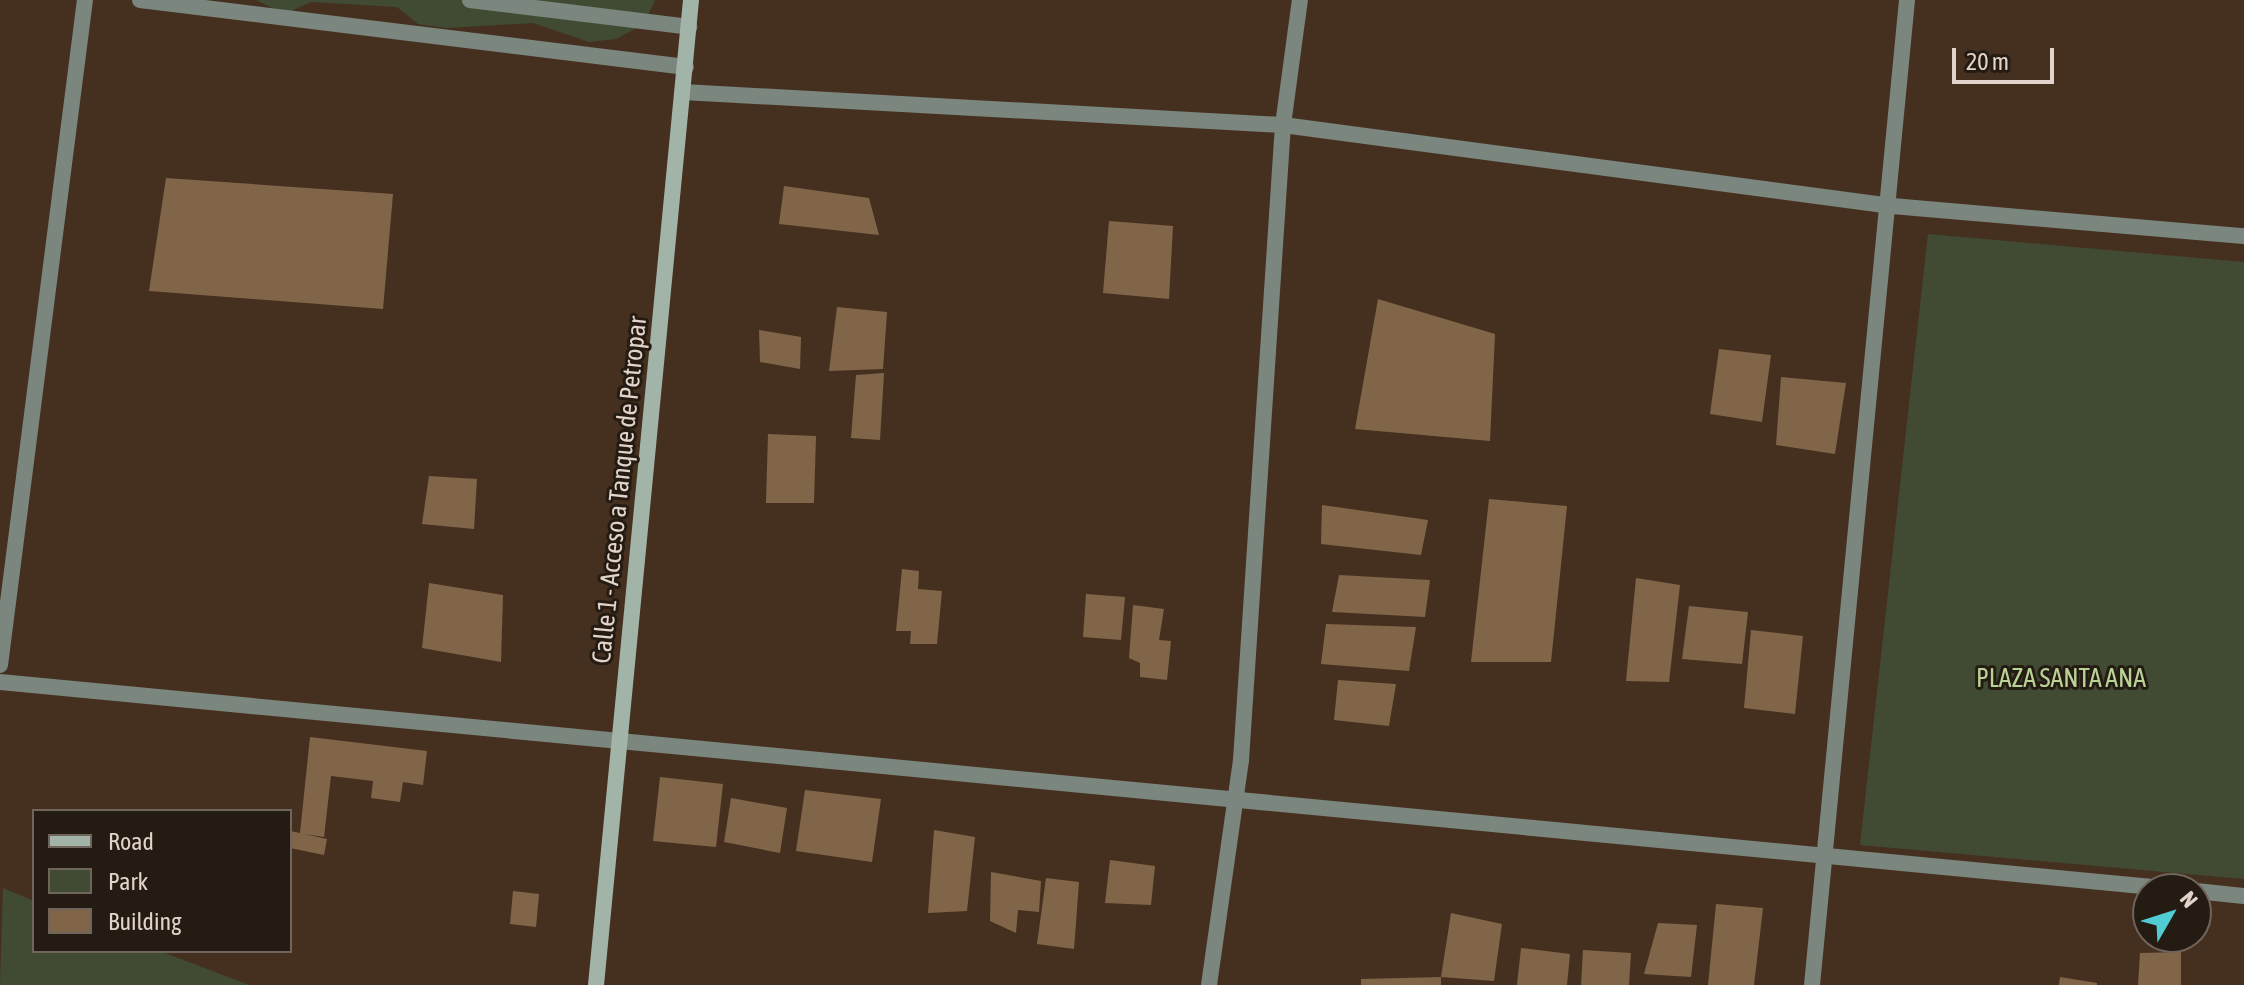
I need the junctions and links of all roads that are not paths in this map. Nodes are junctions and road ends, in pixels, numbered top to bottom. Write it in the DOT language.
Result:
graph roads {
  1 [pos="85,0"];
  2 [pos="140,0"];
  3 [pos="470,0"];
  4 [pos="691,0"];
  5 [pos="1300,0"];
  6 [pos="1907,0"];
  7 [pos="689,27"];
  8 [pos="686,67"];
  9 [pos="683,92"];
  10 [pos="1283,125"];
  11 [pos="1892,206"];
  12 [pos="2244,236"];
  13 [pos="0,665"];
  14 [pos="0,682"];
  15 [pos="620,740"];
  16 [pos="1237,798"];
  17 [pos="1822,856"];
  18 [pos="2132,885"];
  19 [pos="2212,893"];
  20 [pos="2244,896"];
  21 [pos="596,985"];
  22 [pos="1209,985"];
  23 [pos="1812,985"];
  1 -- 13 [label="street"];
  2 -- 8 [label="street"];
  3 -- 7 [label="street"];
  4 -- 7 [label="street, Calle 1 - Acceso a Tanque de Petropar"];
  5 -- 10 [label="street"];
  6 -- 11 [label="street"];
  7 -- 8 [label="street, Calle 1 - Acceso a Tanque de Petropar"];
  8 -- 9 [label="street, Calle 1 - Acceso a Tanque de Petropar"];
  9 -- 10 [label="street"];
  9 -- 15 [label="street, Calle 1 - Acceso a Tanque de Petropar"];
  10 -- 11 [label="street"];
  10 -- 16 [label="street"];
  11 -- 12 [label="street"];
  11 -- 17 [label="street"];
  14 -- 15 [label="street"];
  15 -- 16 [label="street"];
  15 -- 21 [label="street, Calle 1 - Acceso a Tanque de Petropar"];
  16 -- 17 [label="street"];
  16 -- 22 [label="street"];
  17 -- 18 [label="street"];
  17 -- 23 [label="street"];
  19 -- 20 [label="street"];
}
